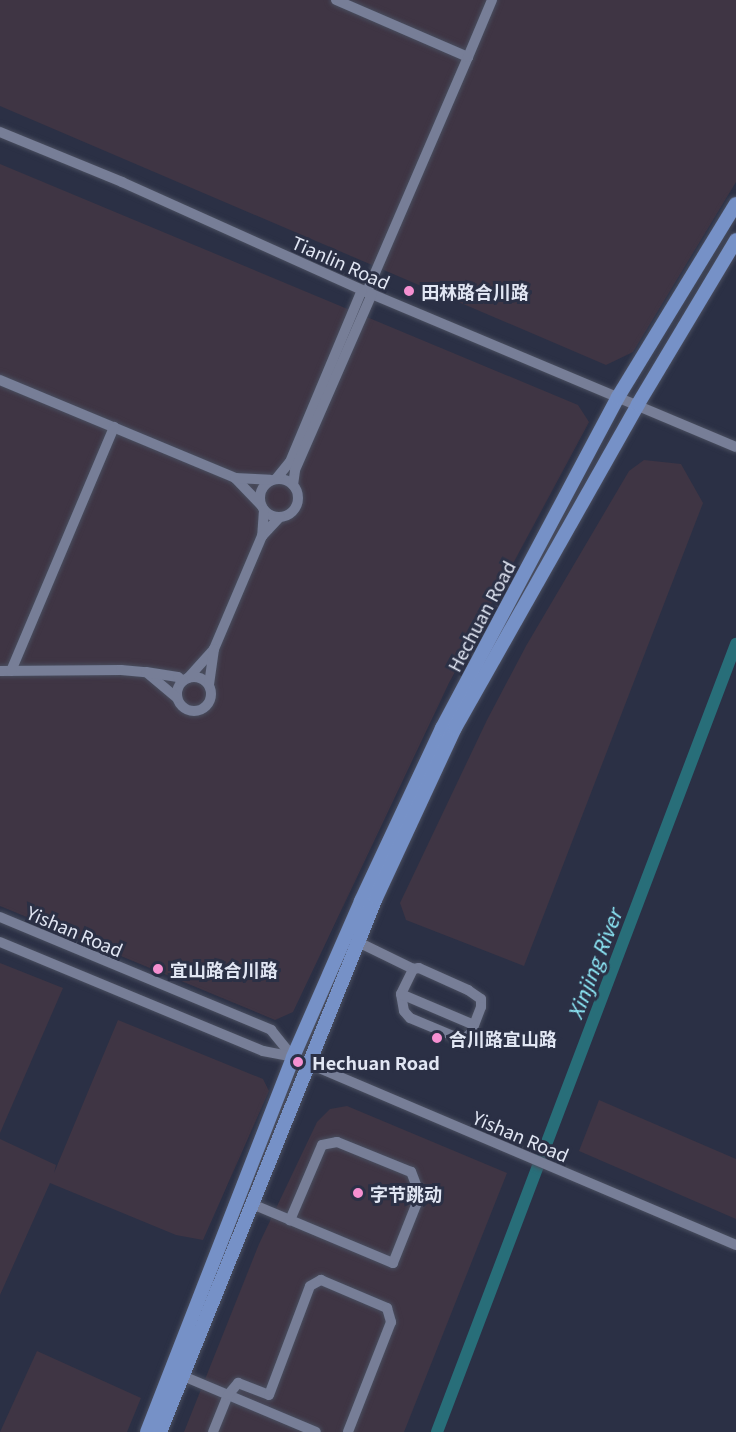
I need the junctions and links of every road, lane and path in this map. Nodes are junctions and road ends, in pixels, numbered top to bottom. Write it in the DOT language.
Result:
graph roads {
  1 [pos="336,0"];
  2 [pos="492,0"];
  3 [pos="468,57"];
  4 [pos="0,132"];
  5 [pos="736,204"];
  6 [pos="736,240"];
  7 [pos="367,292"];
  8 [pos="0,380"];
  9 [pos="618,397"];
  10 [pos="638,404"];
  11 [pos="114,427"];
  12 [pos="736,447"];
  13 [pos="236,478"];
  14 [pos="273,480"];
  15 [pos="293,485"];
  16 [pos="263,508"];
  17 [pos="280,517"];
  18 [pos="262,536"];
  19 [pos="214,649"];
  20 [pos="6,671"];
  21 [pos="146,672"];
  22 [pos="186,679"];
  23 [pos="209,685"];
  24 [pos="177,698"];
  25 [pos="0,917"];
  26 [pos="0,942"];
  27 [pos="358,942"];
  28 [pos="413,969"];
  29 [pos="401,994"];
  30 [pos="474,1025"];
  31 [pos="293,1057"];
  32 [pos="308,1064"];
  33 [pos="252,1204"];
  34 [pos="290,1220"];
  35 [pos="736,1245"];
  36 [pos="183,1376"];
  37 [pos="228,1395"];
  38 [pos="147,1432"];
  39 [pos="160,1432"];
  40 [pos="213,1432"];
  41 [pos="316,1432"];
  42 [pos="348,1432"];
  1 -- 3 [label="street"];
  2 -- 3 [label="street"];
  3 -- 7 [label="street"];
  4 -- 7 [label="street, Tianlin Road"];
  5 -- 9 [label="main road, Hechuan Road"];
  6 -- 10 [label="main road, Hechuan Road"];
  7 -- 9 [label="street, Tianlin Road"];
  7 -- 14 [label="street"];
  7 -- 15 [label="street"];
  8 -- 11 [label="street"];
  9 -- 10 [label="street, Tianlin Road"];
  9 -- 31 [label="main road, Hechuan Road"];
  10 -- 12 [label="street, Tianlin Road"];
  10 -- 27 [label="main road, Hechuan Road"];
  11 -- 13 [label="street"];
  11 -- 20 [label="street"];
  13 -- 14 [label="street"];
  13 -- 16 [label="street"];
  14 -- 15 [label="street"];
  14 -- 16 [label="street"];
  15 -- 17 [label="street"];
  16 -- 17 [label="street"];
  16 -- 18 [label="street"];
  17 -- 18 [label="street"];
  18 -- 19 [label="street"];
  19 -- 22 [label="street"];
  19 -- 23 [label="street"];
  20 -- 21 [label="street"];
  21 -- 22 [label="street"];
  21 -- 24 [label="street"];
  22 -- 23 [label="street"];
  22 -- 24 [label="street"];
  23 -- 24 [label="street"];
  25 -- 31 [label="street, Yishan Road"];
  26 -- 31 [label="street, Yishan Road"];
  27 -- 28 [label="street"];
  27 -- 32 [label="main road, Hechuan Road"];
  28 -- 29 [label="street"];
  28 -- 30 [label="street"];
  29 -- 30 [label="street"];
  29 -- 30 [label="street"];
  31 -- 32 [label="street, Yishan Road"];
  31 -- 38 [label="main road, Hechuan Road"];
  32 -- 33 [label="main road, Hechuan Road"];
  32 -- 35 [label="street, Yishan Road"];
  33 -- 34 [label="street"];
  33 -- 36 [label="main road, Hechuan Road"];
  34 -- 34 [label="street"];
  36 -- 37 [label="street"];
  36 -- 39 [label="main road, Hechuan Road"];
  37 -- 40 [label="street"];
  37 -- 41 [label="street"];
  37 -- 42 [label="street"];
}
